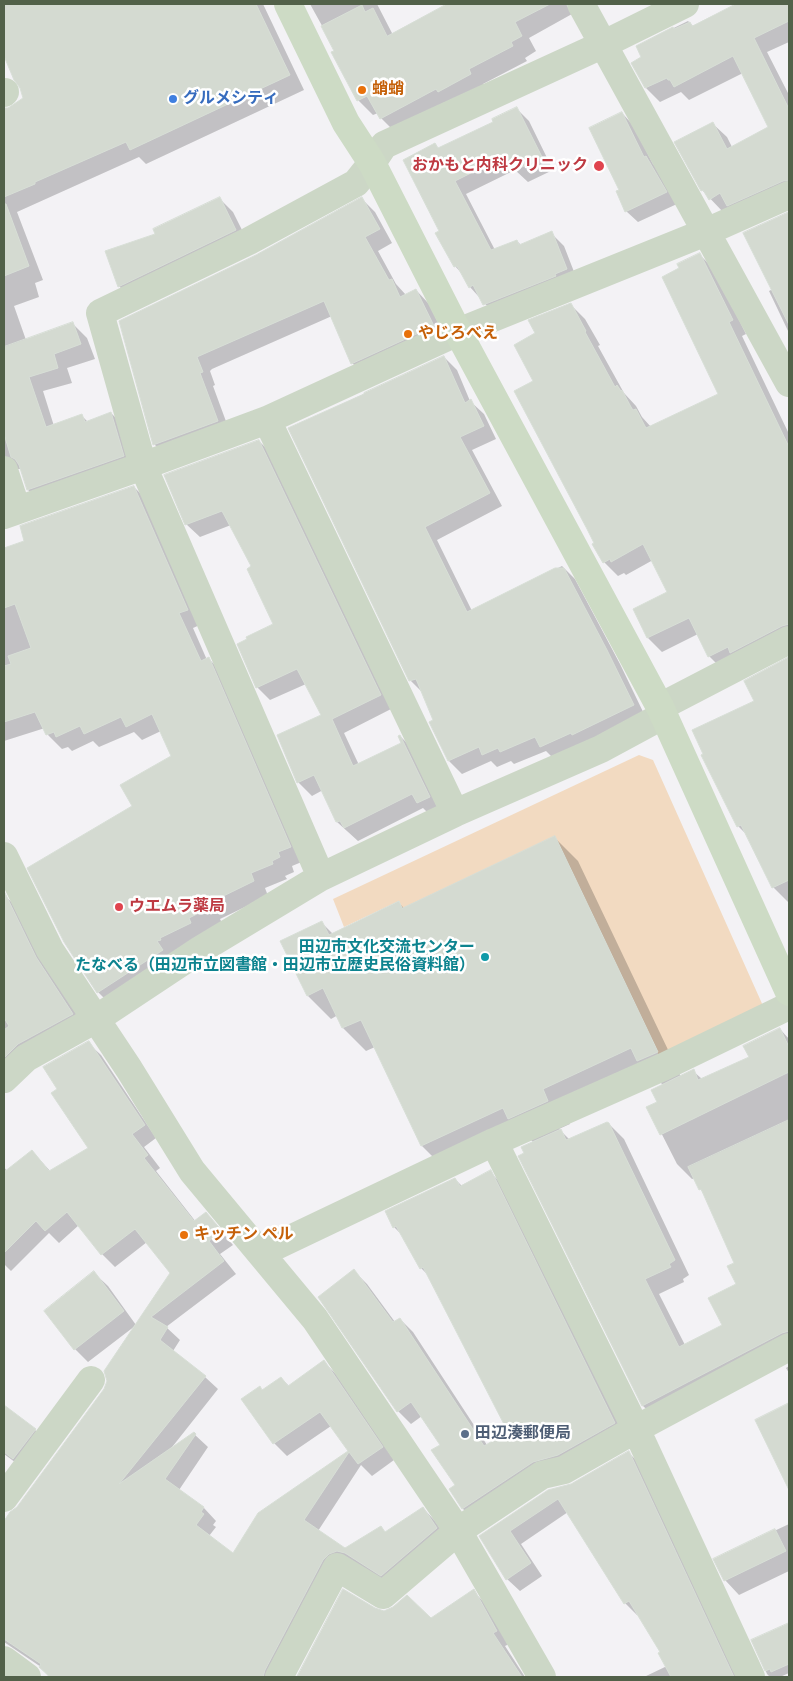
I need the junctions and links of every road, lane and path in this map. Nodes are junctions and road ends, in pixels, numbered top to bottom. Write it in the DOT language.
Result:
graph roads {
  1 [pos="288,4"];
  2 [pos="581,4"];
  3 [pos="685,4"];
  4 [pos="604,44"];
  5 [pos="372,163"];
  6 [pos="789,195"];
  7 [pos="706,232"];
  8 [pos="458,332"];
  9 [pos="789,383"];
  10 [pos="267,420"];
  11 [pos="143,466"];
  12 [pos="4,470"];
  13 [pos="10,512"];
  14 [pos="789,640"];
  15 [pos="662,711"];
  16 [pos="455,813"];
  17 [pos="4,856"];
  18 [pos="321,877"];
  19 [pos="789,992"];
  20 [pos="789,1006"];
  21 [pos="96,1019"];
  22 [pos="4,1079"];
  23 [pos="494,1142"];
  24 [pos="261,1253"];
  25 [pos="789,1347"];
  26 [pos="91,1380"];
  27 [pos="636,1429"];
  28 [pos="4,1498"];
  29 [pos="458,1531"];
  30 [pos="4,1660"];
  31 [pos="27,1677"];
  32 [pos="279,1677"];
  33 [pos="542,1677"];
  34 [pos="751,1677"];
  1 -- 5 [label="street"];
  2 -- 4 [label="street"];
  3 -- 4 [label="street"];
  4 -- 5 [label="street"];
  4 -- 7 [label="street"];
  5 -- 8 [label="street"];
  5 -- 11 [label="street"];
  6 -- 7 [label="street"];
  7 -- 8 [label="street"];
  7 -- 9 [label="street"];
  8 -- 10 [label="street"];
  8 -- 15 [label="street"];
  10 -- 11 [label="street"];
  10 -- 16 [label="street"];
  11 -- 13 [label="street"];
  11 -- 18 [label="street"];
  12 -- 13 [label="street"];
  14 -- 15 [label="street"];
  15 -- 16 [label="street"];
  15 -- 19 [label="street"];
  16 -- 18 [label="street"];
  17 -- 21 [label="street"];
  18 -- 21 [label="street"];
  20 -- 23 [label="street"];
  21 -- 22 [label="street"];
  21 -- 24 [label="street"];
  23 -- 24 [label="street"];
  23 -- 27 [label="street"];
  24 -- 29 [label="street"];
  25 -- 27 [label="street"];
  26 -- 28 [label="street"];
  27 -- 29 [label="street"];
  27 -- 34 [label="street"];
  29 -- 32 [label="street"];
  29 -- 33 [label="street"];
  30 -- 31 [label="street"];
}
